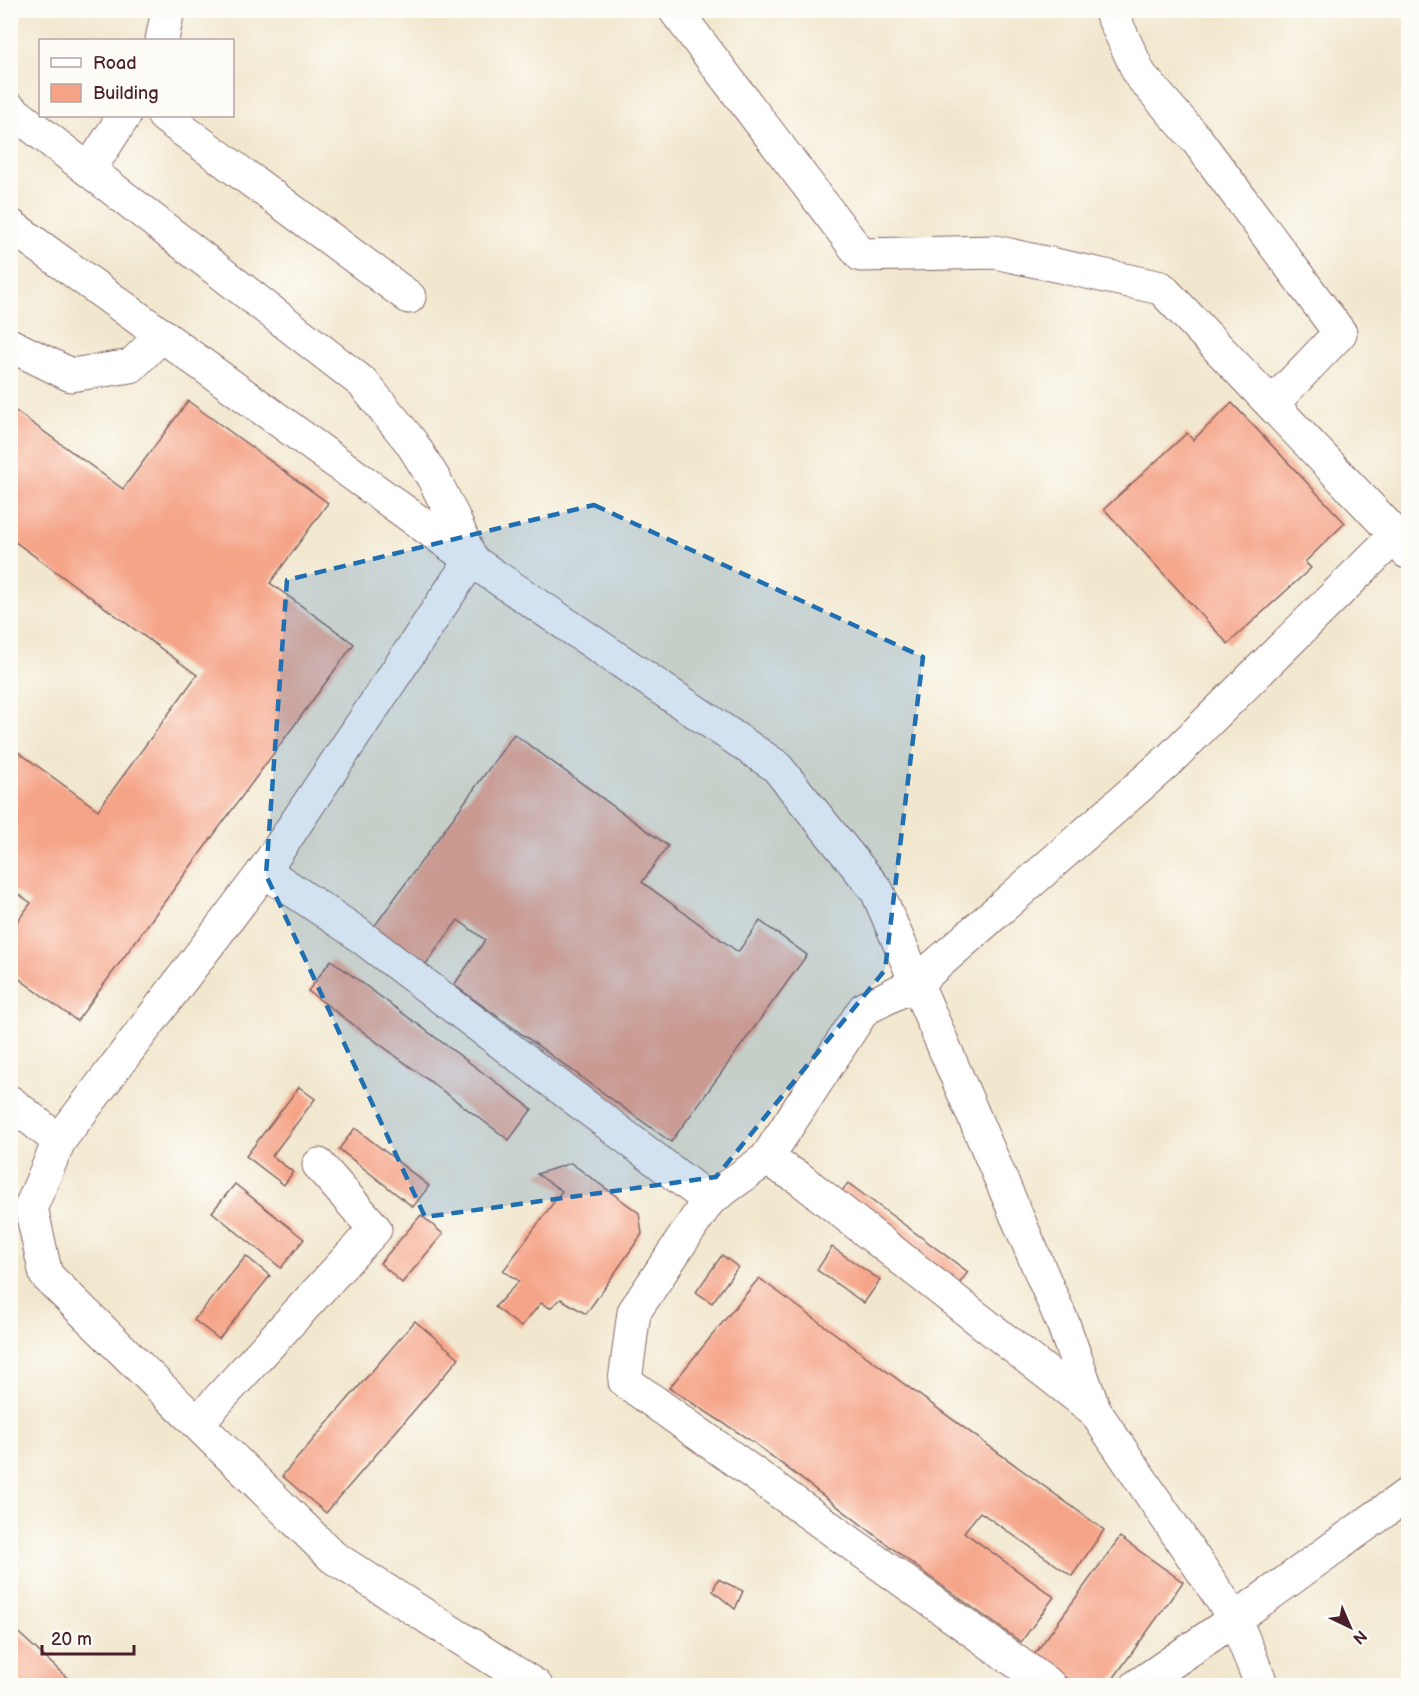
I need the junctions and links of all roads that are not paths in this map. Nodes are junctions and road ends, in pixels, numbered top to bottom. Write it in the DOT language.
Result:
graph roads {
  1 [pos="168,10"];
  2 [pos="675,10"];
  3 [pos="1110,10"];
  4 [pos="162,39"];
  5 [pos="10,110"];
  6 [pos="123,117"];
  7 [pos="165,117"];
  8 [pos="88,170"];
  9 [pos="10,225"];
  10 [pos="409,297"];
  11 [pos="162,335"];
  12 [pos="10,345"];
  13 [pos="1272,404"];
  14 [pos="1402,544"];
  15 [pos="471,560"];
  16 [pos="264,871"];
  17 [pos="916,983"];
  18 [pos="10,1102"];
  19 [pos="59,1141"];
  20 [pos="766,1159"];
  21 [pos="319,1165"];
  22 [pos="709,1200"];
  23 [pos="1095,1410"];
  24 [pos="197,1423"];
  25 [pos="1408,1494"];
  26 [pos="1235,1619"];
  27 [pos="536,1686"];
  28 [pos="1050,1686"];
  29 [pos="1137,1686"];
  30 [pos="1262,1686"];
  1 -- 4 [label="lane"];
  2 -- 13 [label="lane"];
  3 -- 13 [label="lane"];
  5 -- 8 [label="lane"];
  6 -- 8 [label="lane"];
  7 -- 10 [label="lane"];
  8 -- 15 [label="lane"];
  9 -- 11 [label="lane"];
  11 -- 12 [label="lane"];
  11 -- 15 [label="lane"];
  13 -- 14 [label="lane"];
  14 -- 17 [label="lane"];
  15 -- 16 [label="lane"];
  15 -- 17 [label="lane"];
  16 -- 19 [label="lane"];
  16 -- 22 [label="lane"];
  17 -- 20 [label="lane"];
  17 -- 23 [label="lane"];
  18 -- 19 [label="lane"];
  19 -- 24 [label="lane"];
  20 -- 22 [label="lane"];
  20 -- 23 [label="lane"];
  21 -- 24 [label="lane"];
  22 -- 28 [label="lane"];
  23 -- 26 [label="lane"];
  24 -- 27 [label="lane"];
  25 -- 26 [label="lane"];
  26 -- 29 [label="lane"];
  26 -- 30 [label="lane"];
}
